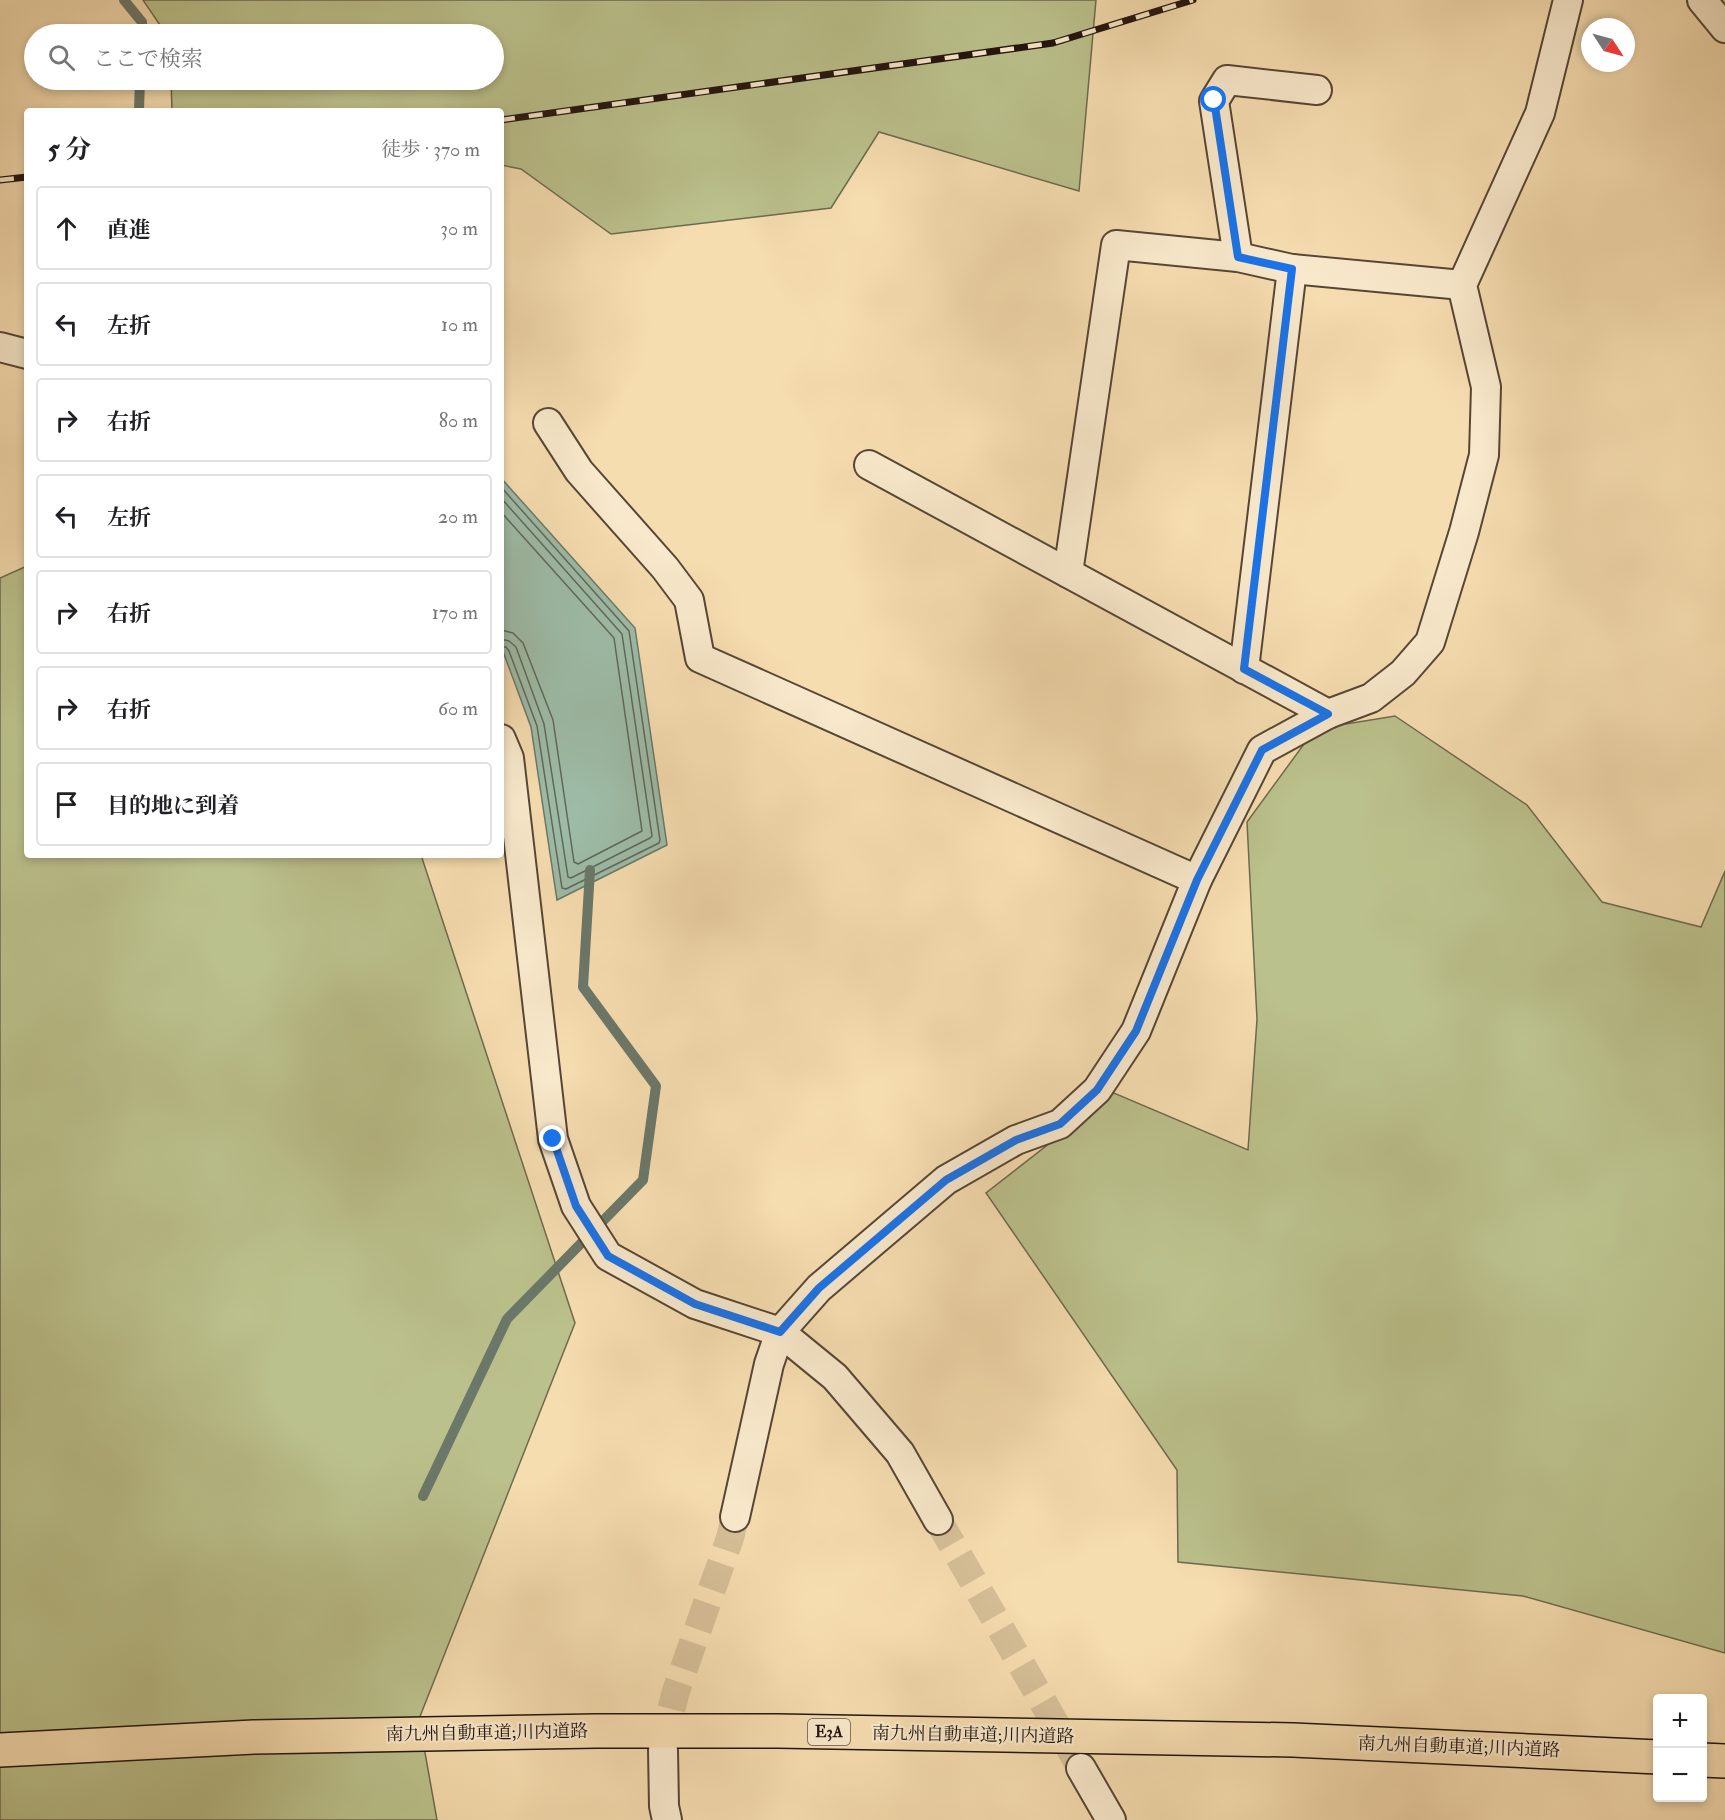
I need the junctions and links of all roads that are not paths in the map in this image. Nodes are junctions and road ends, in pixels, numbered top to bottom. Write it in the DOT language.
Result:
graph roads {
  1 [pos="1568,0"];
  2 [pos="1702,0"];
  3 [pos="1725,28"];
  4 [pos="1317,90"];
  5 [pos="1238,257"];
  6 [pos="1292,269"];
  7 [pos="1462,285"];
  8 [pos="0,347"];
  9 [pos="24,353"];
  10 [pos="548,423"];
  11 [pos="868,465"];
  12 [pos="1068,573"];
  13 [pos="1244,669"];
  14 [pos="1328,714"];
  15 [pos="504,746"];
  16 [pos="1197,880"];
  17 [pos="780,1332"];
  18 [pos="735,1517"];
  19 [pos="938,1520"];
  20 [pos="0,1750"];
  21 [pos="663,1750"];
  22 [pos="1653,1757"];
  23 [pos="1707,1760"];
  24 [pos="1725,1761"];
  25 [pos="1081,1768"];
  26 [pos="667,1820"];
  27 [pos="1111,1820"];
  1 -- 7 [label="street"];
  2 -- 3 [label="street"];
  4 -- 5 [label="street"];
  5 -- 6 [label="street"];
  5 -- 12 [label="street"];
  6 -- 7 [label="street"];
  6 -- 13 [label="street"];
  7 -- 14 [label="street"];
  8 -- 9 [label="street"];
  10 -- 16 [label="street"];
  11 -- 12 [label="street"];
  12 -- 13 [label="street"];
  13 -- 14 [label="street"];
  14 -- 16 [label="street"];
  15 -- 17 [label="street"];
  16 -- 17 [label="street"];
  17 -- 18 [label="street"];
  17 -- 19 [label="street"];
  20 -- 22 [label="highway, 南九州自動車道;川内道路 / E3A"];
  21 -- 26 [label="street"];
  23 -- 24 [label="highway"];
  25 -- 27 [label="street"];
}
